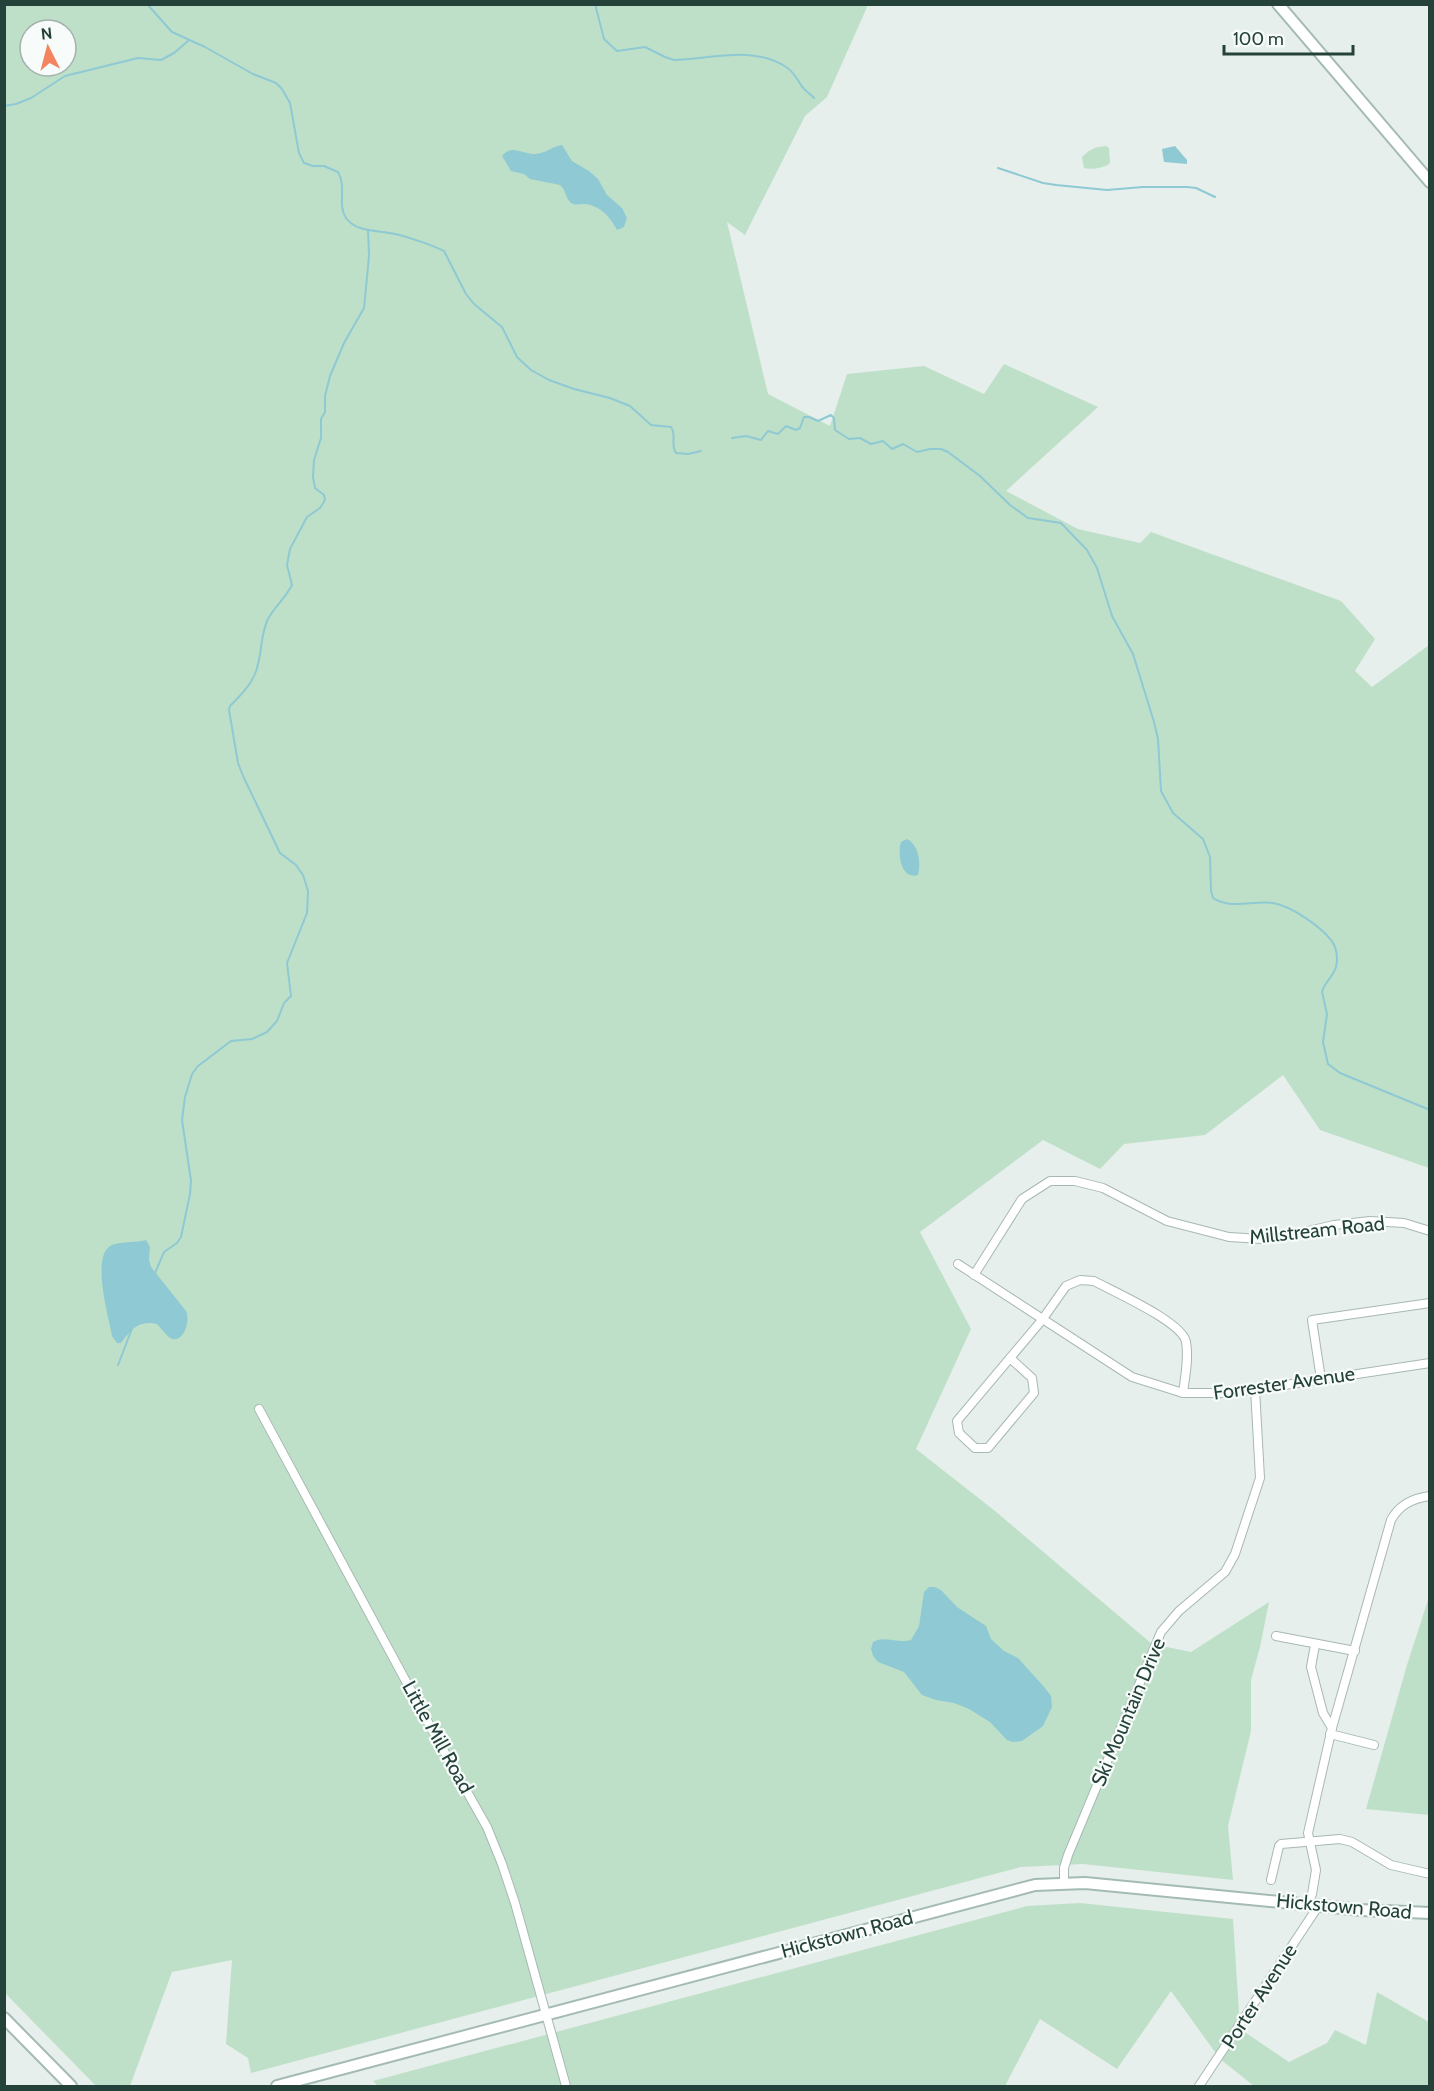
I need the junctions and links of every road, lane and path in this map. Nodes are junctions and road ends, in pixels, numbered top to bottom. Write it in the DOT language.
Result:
graph roads {
  1 [pos="1278,4"];
  2 [pos="1430,182"];
  3 [pos="1430,1231"];
  4 [pos="958,1264"];
  5 [pos="974,1275"];
  6 [pos="1430,1303"];
  7 [pos="1042,1320"];
  8 [pos="1010,1358"];
  9 [pos="1430,1363"];
  10 [pos="1321,1379"];
  11 [pos="1255,1389"];
  12 [pos="1183,1393"];
  13 [pos="259,1409"];
  14 [pos="1430,1496"];
  15 [pos="1276,1636"];
  16 [pos="1315,1645"];
  17 [pos="1355,1651"];
  18 [pos="1331,1731"];
  19 [pos="1374,1745"];
  20 [pos="1310,1843"];
  21 [pos="1430,1874"];
  22 [pos="1271,1880"];
  23 [pos="1064,1882"];
  24 [pos="1313,1904"];
  25 [pos="1430,1913"];
  26 [pos="546,2014"];
  27 [pos="4,2018"];
  28 [pos="71,2086"];
  29 [pos="277,2086"];
  30 [pos="566,2086"];
  31 [pos="1199,2086"];
  1 -- 2 [label="street"];
  3 -- 5 [label="street, Millstream Road"];
  4 -- 5 [label="street, Forrester Avenue"];
  5 -- 7 [label="street, Forrester Avenue"];
  6 -- 10 [label="street"];
  7 -- 8 [label="street"];
  7 -- 12 [label="street, Forrester Avenue"];
  7 -- 12 [label="street"];
  8 -- 8 [label="street"];
  9 -- 10 [label="street, Forrester Avenue"];
  10 -- 11 [label="street, Forrester Avenue"];
  11 -- 12 [label="street, Forrester Avenue"];
  11 -- 23 [label="street, Ski Mountain Drive"];
  13 -- 26 [label="street, Little Mill Road"];
  14 -- 17 [label="street, Porter Avenue"];
  15 -- 16 [label="street"];
  16 -- 17 [label="street"];
  16 -- 18 [label="street"];
  17 -- 18 [label="street, Porter Avenue"];
  18 -- 19 [label="street"];
  18 -- 20 [label="street, Porter Avenue"];
  20 -- 21 [label="street"];
  20 -- 22 [label="street"];
  20 -- 24 [label="street, Porter Avenue"];
  23 -- 24 [label="street, Hickstown Road"];
  23 -- 26 [label="street, Hickstown Road"];
  24 -- 25 [label="street, Hickstown Road"];
  24 -- 31 [label="street, Porter Avenue"];
  26 -- 29 [label="street, Hickstown Road"];
  26 -- 30 [label="street, Little Mill Road"];
  27 -- 28 [label="street"];
}
